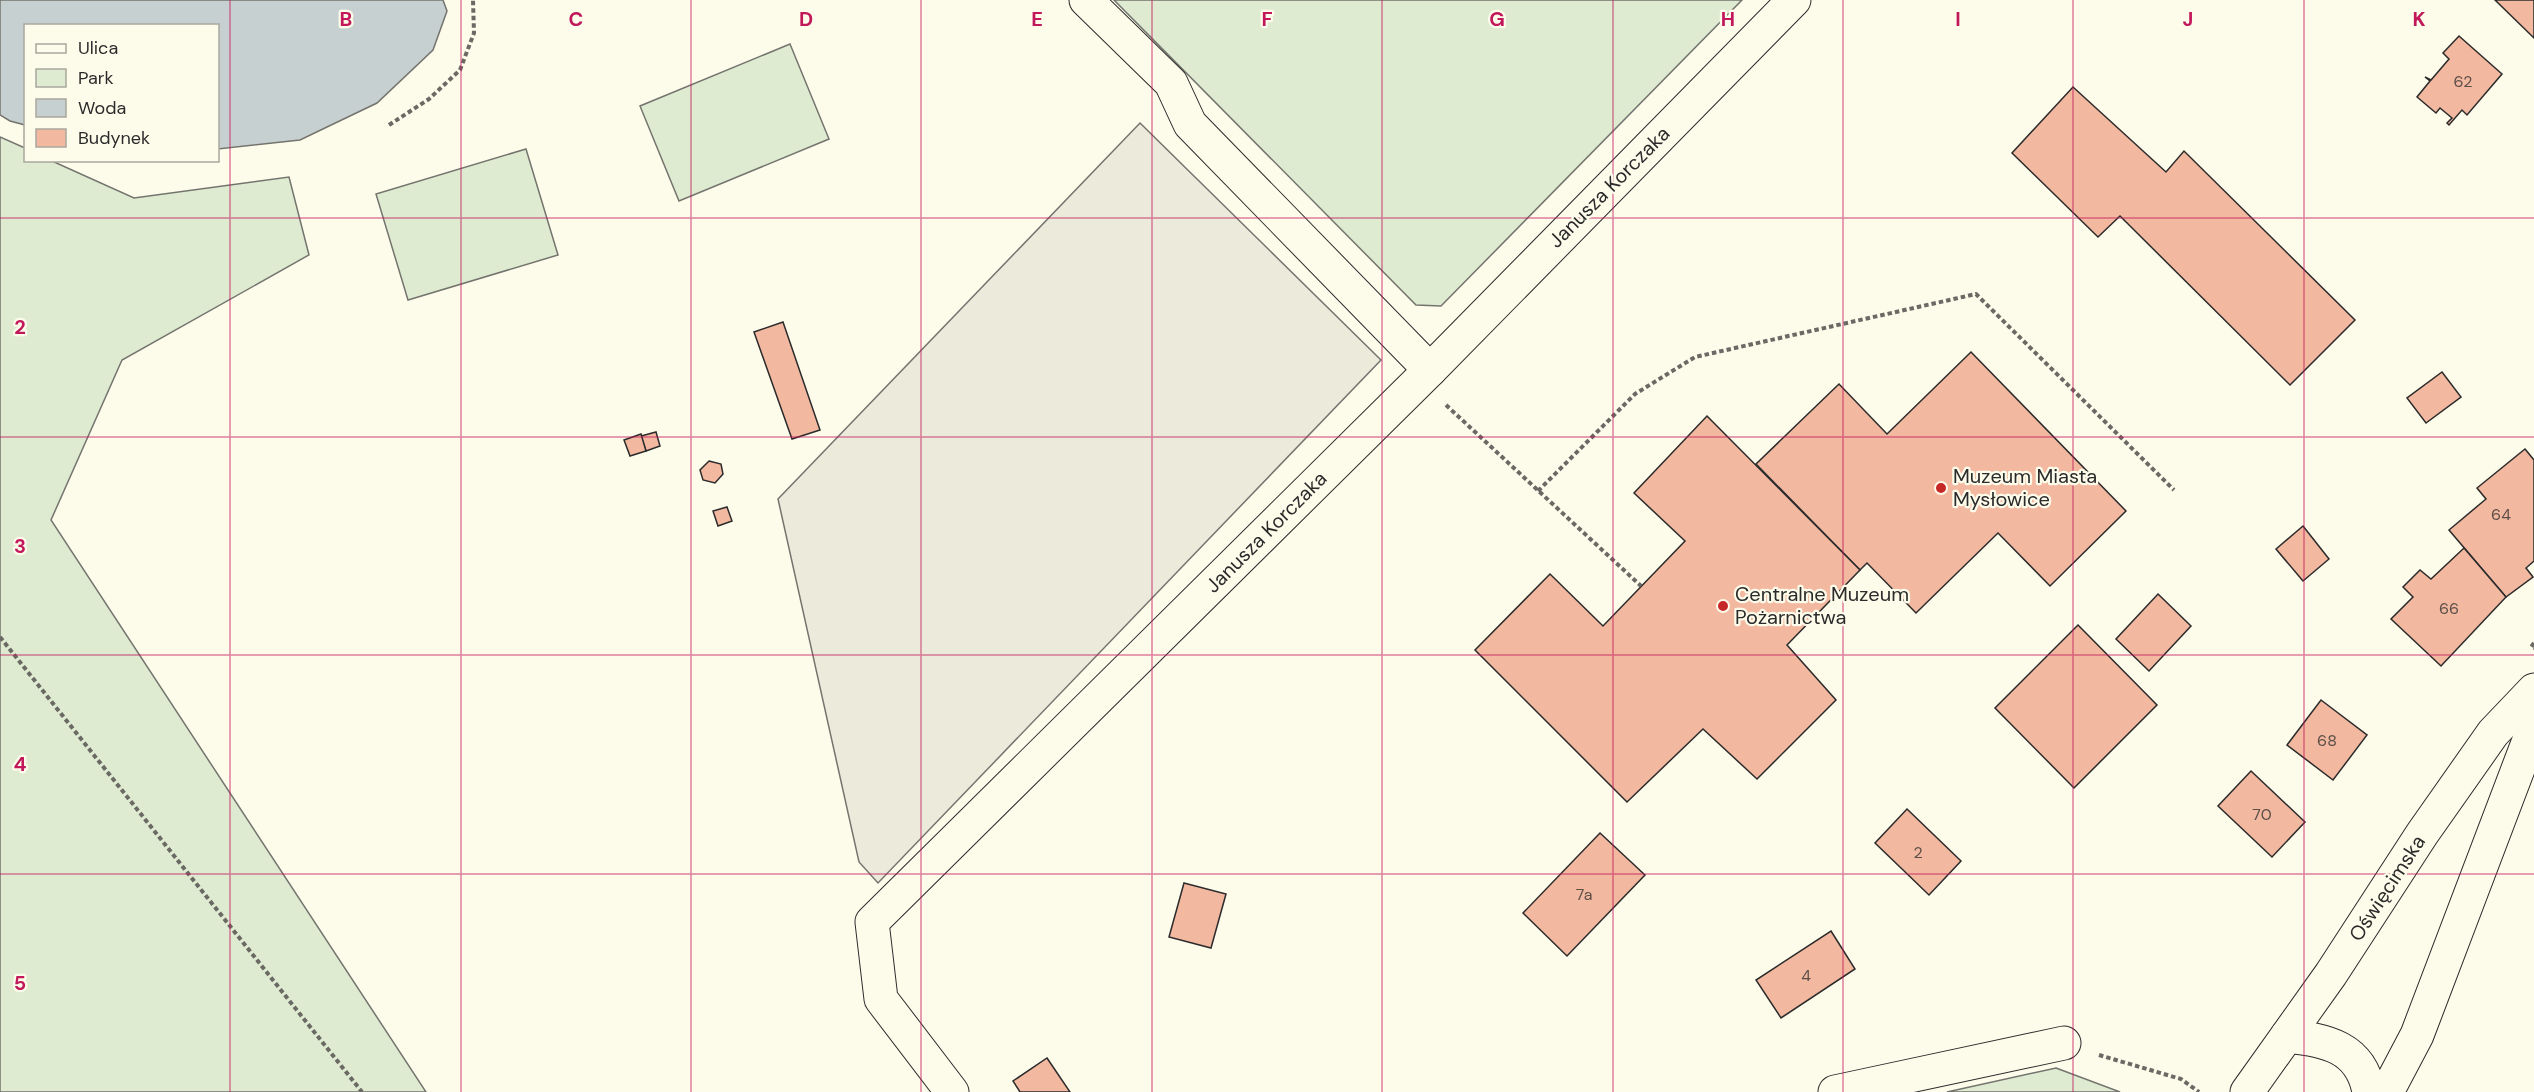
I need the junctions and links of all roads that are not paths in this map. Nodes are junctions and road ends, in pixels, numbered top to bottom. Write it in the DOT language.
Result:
graph roads {
  1 [pos="1086,0"];
  2 [pos="1794,0"];
  3 [pos="1424,375"];
  4 [pos="2534,690"];
  5 [pos="2534,727"];
  6 [pos="2287,1036"];
  7 [pos="2064,1043"];
  8 [pos="951,1092"];
  9 [pos="1835,1092"];
  10 [pos="2247,1092"];
  11 [pos="2369,1092"];
  12 [pos="2387,1092"];
  1 -- 3 [label="street"];
  2 -- 3 [label="street, Janusza Korczaka"];
  3 -- 8 [label="street, Janusza Korczaka"];
  4 -- 6 [label="street, Oświęcimska"];
  5 -- 12 [label="street"];
  6 -- 10 [label="street, Oświęcimska"];
  6 -- 11 [label="street"];
  7 -- 9 [label="street"];
}
